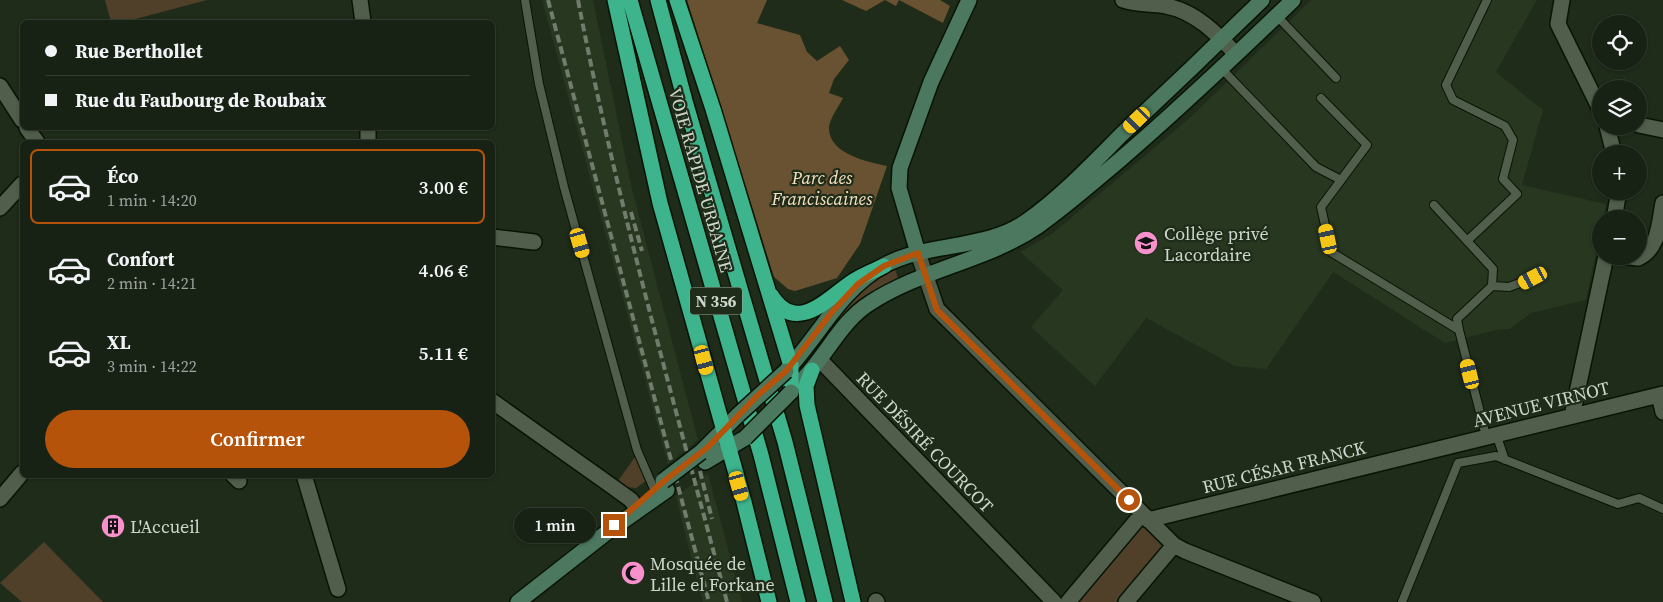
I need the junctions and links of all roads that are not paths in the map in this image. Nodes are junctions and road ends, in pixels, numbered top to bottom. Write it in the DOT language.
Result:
graph roads {
  1 [pos="360,0"];
  2 [pos="525,0"];
  3 [pos="615,0"];
  4 [pos="630,0"];
  5 [pos="658,0"];
  6 [pos="677,0"];
  7 [pos="969,0"];
  8 [pos="1123,0"];
  9 [pos="1262,0"];
  10 [pos="1293,0"];
  11 [pos="1487,0"];
  12 [pos="1562,0"];
  13 [pos="1277,16"];
  14 [pos="362,20"];
  15 [pos="1222,39"];
  16 [pos="1236,54"];
  17 [pos="1221,68"];
  18 [pos="1336,78"];
  19 [pos="0,86"];
  20 [pos="1592,93"];
  21 [pos="1321,98"];
  22 [pos="20,117"];
  23 [pos="1647,127"];
  24 [pos="1663,130"];
  25 [pos="1341,180"];
  26 [pos="20,186"];
  27 [pos="1663,203"];
  28 [pos="1434,205"];
  29 [pos="0,208"];
  30 [pos="495,237"];
  31 [pos="1467,241"];
  32 [pos="534,242"];
  33 [pos="1647,252"];
  34 [pos="918,253"];
  35 [pos="1604,265"];
  36 [pos="884,266"];
  37 [pos="926,277"];
  38 [pos="1533,278"];
  39 [pos="1492,286"];
  40 [pos="770,293"];
  41 [pos="840,302"];
  42 [pos="1459,330"];
  43 [pos="816,365"];
  44 [pos="794,380"];
  45 [pos="1661,394"];
  46 [pos="495,403"];
  47 [pos="1663,412"];
  48 [pos="1572,416"];
  49 [pos="741,417"];
  50 [pos="723,431"];
  51 [pos="1491,435"];
  52 [pos="728,450"];
  53 [pos="1428,451"];
  54 [pos="703,457"];
  55 [pos="1505,460"];
  56 [pos="20,475"];
  57 [pos="305,478"];
  58 [pos="661,487"];
  59 [pos="0,499"];
  60 [pos="637,508"];
  61 [pos="1663,509"];
  62 [pos="1145,517"];
  63 [pos="1174,545"];
  64 [pos="338,589"];
  65 [pos="518,602"];
  66 [pos="769,602"];
  67 [pos="798,602"];
  68 [pos="825,602"];
  69 [pos="853,602"];
  70 [pos="1054,602"];
  71 [pos="1068,602"];
  72 [pos="1126,602"];
  73 [pos="1313,602"];
  74 [pos="1402,602"];
  1 -- 14 [label="street"];
  2 -- 58 [label="lane"];
  3 -- 50 [label="highway"];
  4 -- 67 [label="highway, VOIE RAPIDE URBAINE / N 356"];
  5 -- 68 [label="highway, VOIE RAPIDE URBAINE / N 356"];
  6 -- 40 [label="highway"];
  7 -- 34 [label="main road"];
  8 -- 15 [label="street"];
  9 -- 15 [label="main road"];
  10 -- 13 [label="main road"];
  11 -- 31 [label="lane"];
  12 -- 20 [label="street"];
  13 -- 16 [label="main road"];
  13 -- 18 [label="lane"];
  15 -- 16 [label="street"];
  15 -- 34 [label="main road"];
  16 -- 17 [label="main road"];
  17 -- 25 [label="lane"];
  17 -- 37 [label="main road"];
  19 -- 22 [label="street"];
  21 -- 25 [label="lane"];
  23 -- 24 [label="street"];
  25 -- 42 [label="lane"];
  26 -- 29 [label="street"];
  27 -- 33 [label="street"];
  28 -- 31 [label="lane"];
  30 -- 32 [label="street"];
  31 -- 39 [label="lane"];
  34 -- 36 [label="main road"];
  34 -- 37 [label="street"];
  35 -- 48 [label="street"];
  36 -- 40 [label="highway"];
  36 -- 41 [label="main road"];
  37 -- 43 [label="main road"];
  37 -- 62 [label="street"];
  38 -- 39 [label="lane"];
  39 -- 42 [label="lane"];
  40 -- 44 [label="highway"];
  41 -- 43 [label="main road"];
  41 -- 44 [label="main road"];
  42 -- 51 [label="lane"];
  43 -- 44 [label="highway"];
  43 -- 70 [label="street, RUE DÉSIRÉ COURCOT"];
  44 -- 49 [label="main road, bridge"];
  44 -- 52 [label="main road, bridge"];
  44 -- 69 [label="highway"];
  45 -- 47 [label="street"];
  45 -- 48 [label="street, AVENUE VIRNOT"];
  46 -- 60 [label="street"];
  48 -- 51 [label="street, AVENUE VIRNOT"];
  49 -- 50 [label="main road"];
  49 -- 52 [label="main road"];
  50 -- 52 [label="highway"];
  50 -- 54 [label="main road"];
  51 -- 53 [label="street, AVENUE VIRNOT"];
  51 -- 55 [label="lane"];
  52 -- 54 [label="main road"];
  52 -- 66 [label="highway"];
  53 -- 62 [label="street, RUE CÉSAR FRANCK"];
  54 -- 58 [label="main road"];
  55 -- 61 [label="lane"];
  55 -- 74 [label="lane"];
  56 -- 59 [label="street"];
  57 -- 64 [label="street"];
  58 -- 60 [label="main road"];
  60 -- 65 [label="main road"];
  62 -- 63 [label="street"];
  62 -- 71 [label="street"];
  63 -- 72 [label="street"];
  63 -- 73 [label="street"];
}
